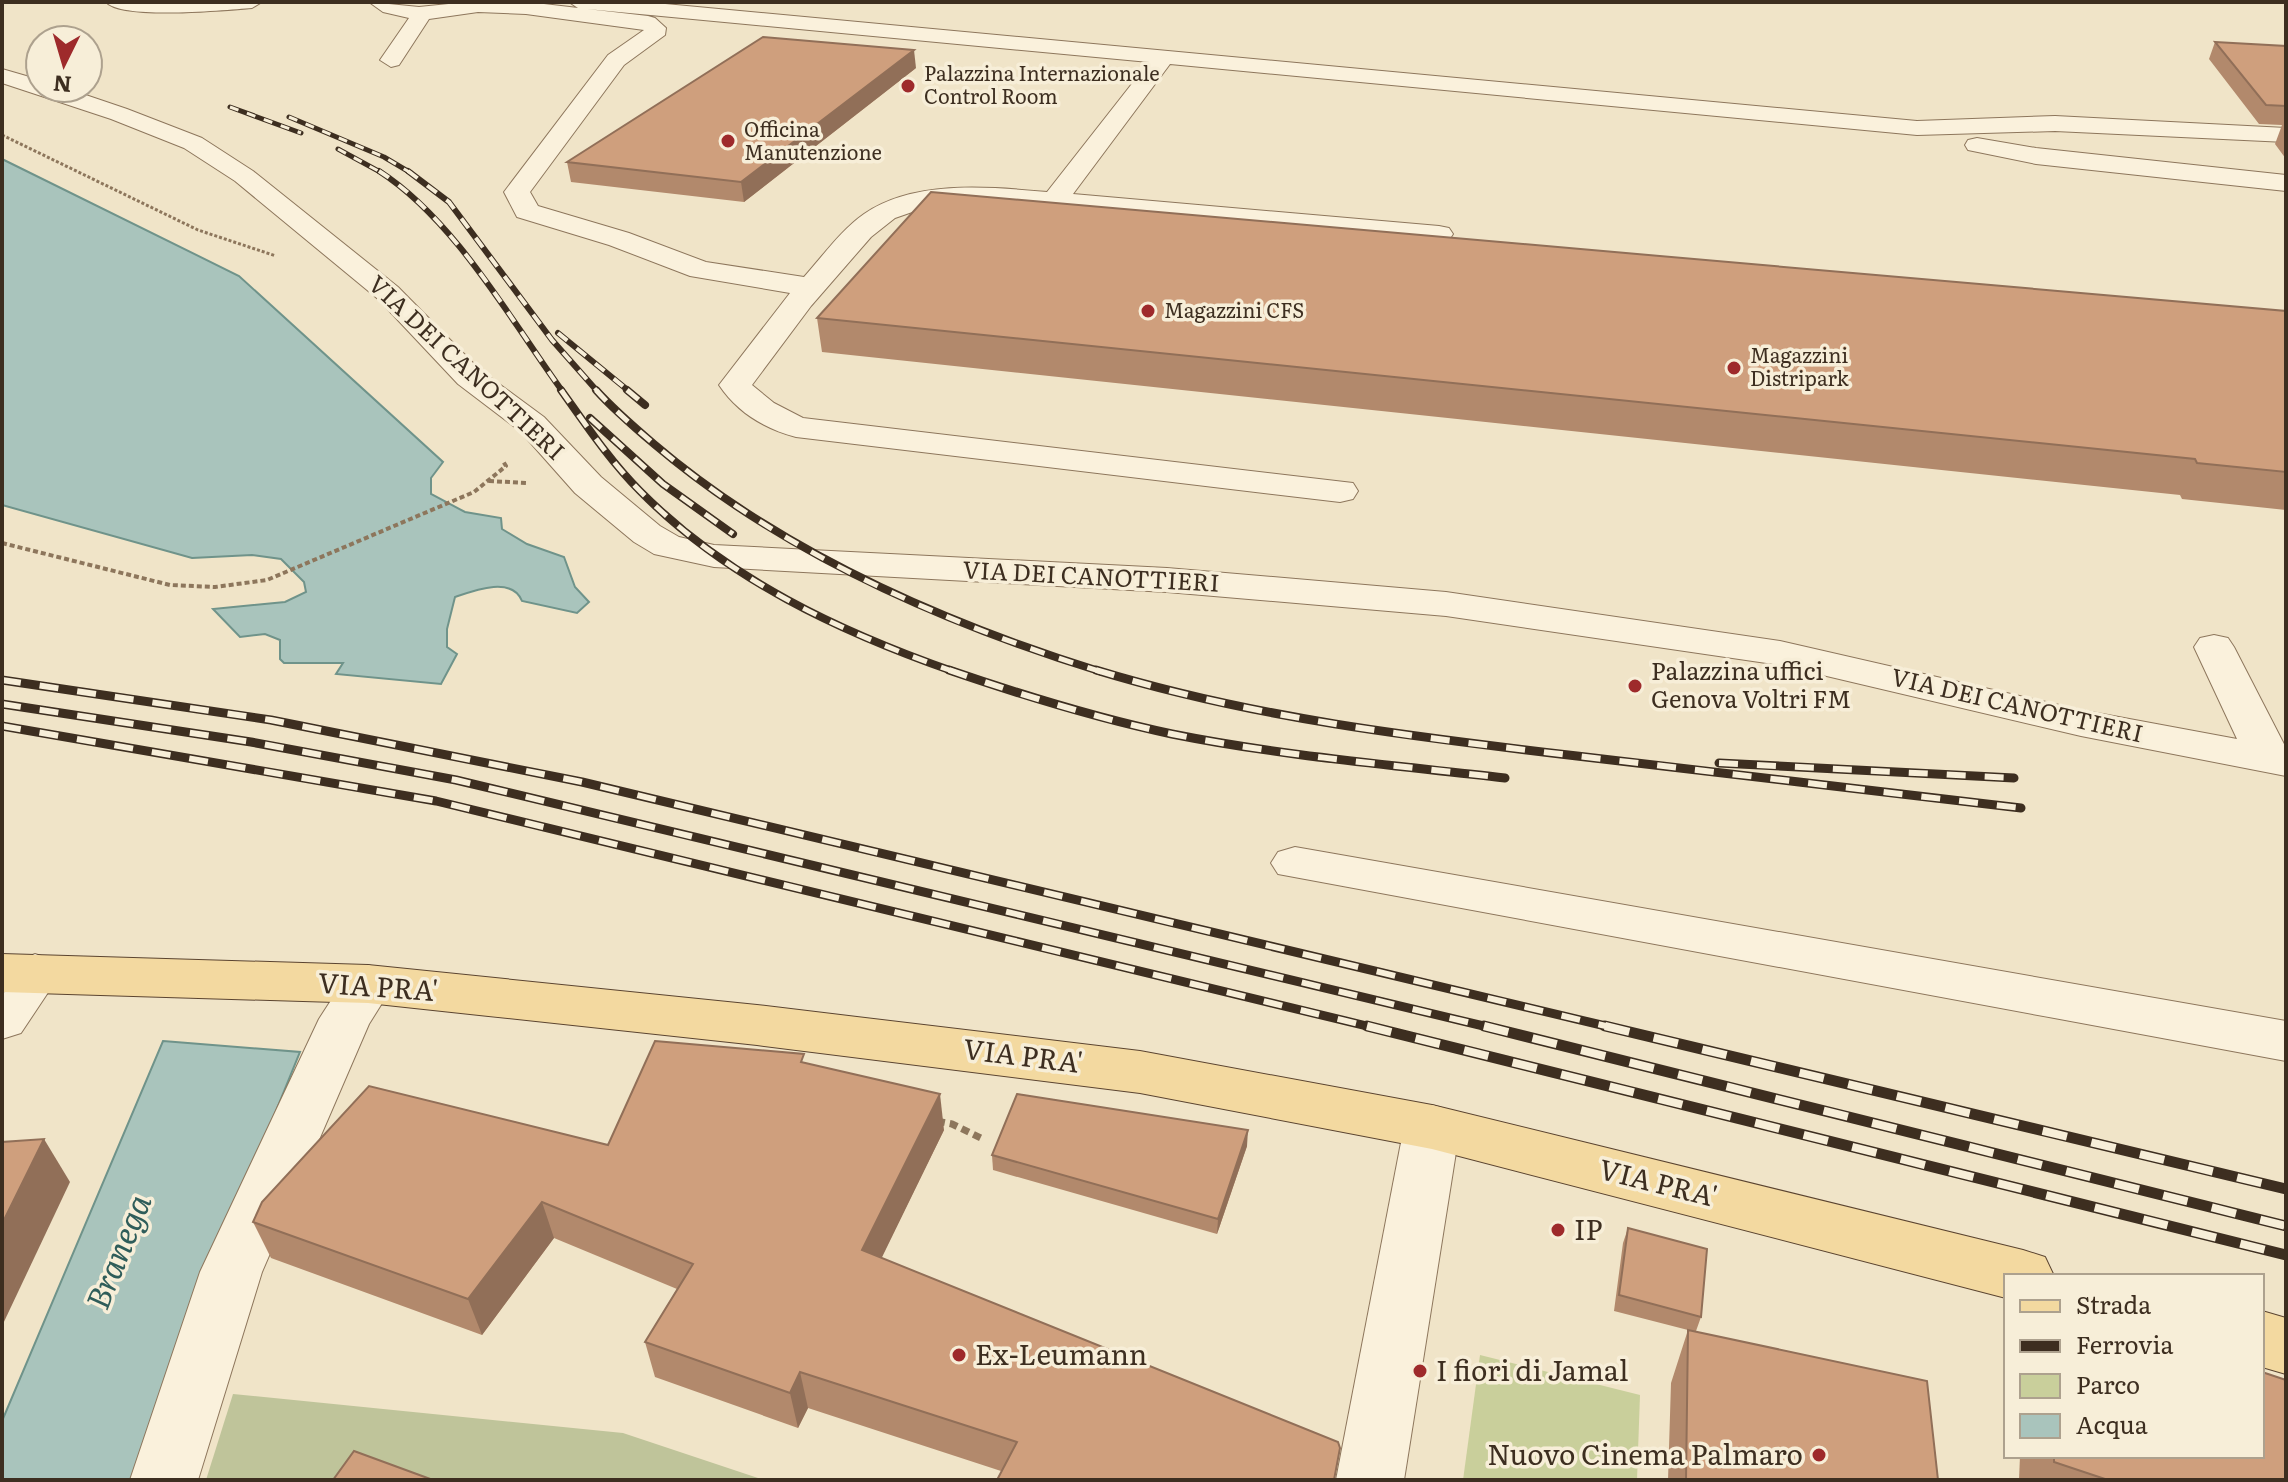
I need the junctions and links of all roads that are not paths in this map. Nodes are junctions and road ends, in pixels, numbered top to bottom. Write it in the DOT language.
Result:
graph roads {
  1 [pos="116,2"];
  2 [pos="252,2"];
  3 [pos="379,2"];
  4 [pos="579,2"];
  5 [pos="486,4"];
  6 [pos="423,12"];
  7 [pos="717,15"];
  8 [pos="1163,59"];
  9 [pos="391,60"];
  10 [pos="612,69"];
  11 [pos="2,76"];
  12 [pos="24,83"];
  13 [pos="85,104"];
  14 [pos="1917,128"];
  15 [pos="2286,135"];
  16 [pos="2286,183"];
  17 [pos="1054,201"];
  18 [pos="1439,234"];
  19 [pos="809,287"];
  20 [pos="1340,491"];
  21 [pos="2214,647"];
  22 [pos="2277,760"];
  23 [pos="1295,863"];
  24 [pos="18,973"];
  25 [pos="355,984"];
  26 [pos="2,1019"];
  27 [pos="2286,1041"];
  28 [pos="1432,1127"];
  29 [pos="2015,1274"];
  30 [pos="2264,1340"];
  31 [pos="2286,1346"];
  32 [pos="164,1480"];
  33 [pos="1370,1480"];
  1 -- 2 [label="street"];
  3 -- 6 [label="street"];
  4 -- 7 [label="street"];
  5 -- 6 [label="street"];
  5 -- 10 [label="street"];
  6 -- 9 [label="street"];
  7 -- 8 [label="street"];
  7 -- 10 [label="street"];
  8 -- 14 [label="street"];
  8 -- 17 [label="street"];
  10 -- 19 [label="street"];
  11 -- 12 [label="street, VIA DEI CANOTTIERI"];
  13 -- 22 [label="street, VIA DEI CANOTTIERI"];
  14 -- 15 [label="street"];
  14 -- 16 [label="street"];
  17 -- 18 [label="street"];
  17 -- 19 [label="street"];
  19 -- 20 [label="street"];
  21 -- 22 [label="street"];
  23 -- 27 [label="street"];
  24 -- 25 [label="main road, VIA PRA'"];
  24 -- 26 [label="street"];
  25 -- 28 [label="main road, VIA PRA'"];
  25 -- 32 [label="street"];
  28 -- 29 [label="main road, VIA PRA'"];
  28 -- 33 [label="street"];
  30 -- 31 [label="main road"];
}
